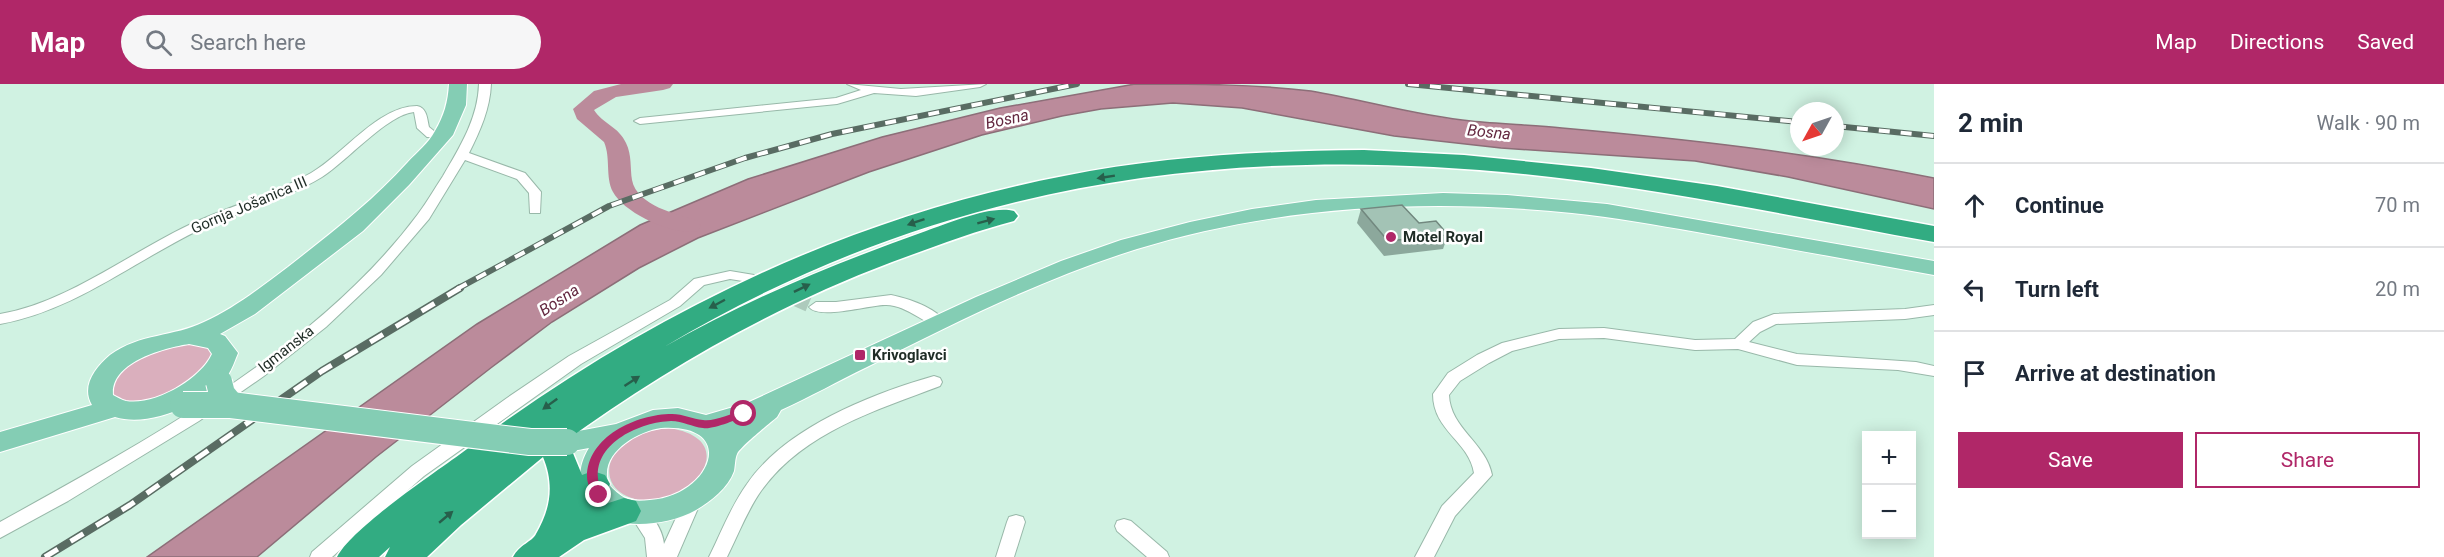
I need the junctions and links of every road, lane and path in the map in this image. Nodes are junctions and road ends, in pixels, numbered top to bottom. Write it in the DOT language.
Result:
graph roads {
  1 [pos="458,84"];
  2 [pos="485,84"];
  3 [pos="854,84"];
  4 [pos="980,84"];
  5 [pos="872,90"];
  6 [pos="640,121"];
  7 [pos="443,135"];
  8 [pos="462,155"];
  9 [pos="535,210"];
  10 [pos="355,226"];
  11 [pos="1934,234"];
  12 [pos="1934,249"];
  13 [pos="1934,268"];
  14 [pos="749,278"];
  15 [pos="816,308"];
  16 [pos="1934,310"];
  17 [pos="0,319"];
  18 [pos="939,323"];
  19 [pos="189,336"];
  20 [pos="1739,344"];
  21 [pos="1934,371"];
  22 [pos="224,378"];
  23 [pos="934,382"];
  24 [pos="107,397"];
  25 [pos="783,400"];
  26 [pos="173,405"];
  27 [pos="704,425"];
  28 [pos="619,433"];
  29 [pos="0,442"];
  30 [pos="552,448"];
  31 [pos="723,450"];
  32 [pos="593,479"];
  33 [pos="693,499"];
  34 [pos="631,512"];
  35 [pos="1016,522"];
  36 [pos="1124,526"];
  37 [pos="558,528"];
  38 [pos="0,531"];
  39 [pos="319,557"];
  40 [pos="355,557"];
  41 [pos="404,557"];
  42 [pos="530,557"];
  43 [pos="656,557"];
  44 [pos="668,557"];
  45 [pos="718,557"];
  46 [pos="1005,557"];
  47 [pos="1160,557"];
  48 [pos="1424,557"];
  1 -- 7 [label="main road"];
  2 -- 8 [label="street, Igmanska"];
  3 -- 5 [label="street"];
  4 -- 5 [label="street"];
  5 -- 6 [label="street"];
  7 -- 10 [label="main road"];
  7 -- 17 [label="street, Gornja Jošanica III"];
  8 -- 9 [label="street"];
  8 -- 38 [label="street, Igmanska"];
  10 -- 19 [label="main road"];
  10 -- 22 [label="main road"];
  11 -- 40 [label="highway, one-way"];
  41 -- 12 [label="highway, one-way"];
  13 -- 18 [label="main road"];
  14 -- 39 [label="street"];
  15 -- 18 [label="street"];
  16 -- 20 [label="street"];
  18 -- 25 [label="main road"];
  19 -- 22 [label="main road"];
  19 -- 24 [label="main road"];
  20 -- 21 [label="street"];
  20 -- 48 [label="street"];
  22 -- 26 [label="main road, bridge"];
  22 -- 26 [label="main road"];
  22 -- 30 [label="main road, bridge"];
  23 -- 45 [label="street"];
  24 -- 26 [label="main road"];
  24 -- 29 [label="main road"];
  25 -- 27 [label="main road"];
  25 -- 31 [label="main road"];
  27 -- 28 [label="main road"];
  27 -- 31 [label="main road"];
  28 -- 30 [label="main road"];
  28 -- 32 [label="main road"];
  30 -- 32 [label="main road"];
  30 -- 37 [label="highway"];
  31 -- 33 [label="main road"];
  32 -- 34 [label="main road"];
  32 -- 37 [label="highway"];
  33 -- 34 [label="main road"];
  33 -- 44 [label="street"];
  34 -- 42 [label="highway"];
  34 -- 43 [label="street"];
  35 -- 46 [label="street"];
  36 -- 47 [label="street"];
  37 -- 42 [label="highway"];
}
